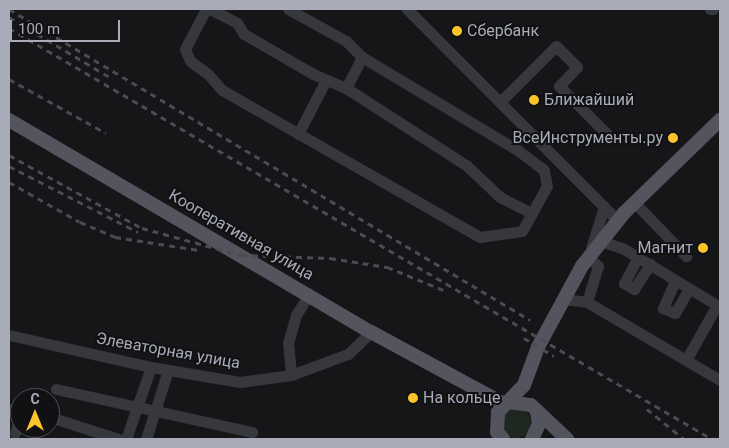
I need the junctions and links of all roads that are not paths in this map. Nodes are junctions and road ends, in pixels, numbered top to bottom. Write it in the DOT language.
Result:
graph roads {
  1 [pos="208,9"];
  2 [pos="288,9"];
  3 [pos="406,9"];
  4 [pos="362,57"];
  5 [pos="326,80"];
  6 [pos="346,88"];
  7 [pos="500,102"];
  8 [pos="9,120"];
  9 [pos="720,120"];
  10 [pos="298,134"];
  11 [pos="608,134"];
  12 [pos="635,203"];
  13 [pos="604,207"];
  14 [pos="532,213"];
  15 [pos="618,221"];
  16 [pos="601,241"];
  17 [pos="588,256"];
  18 [pos="686,256"];
  19 [pos="638,257"];
  20 [pos="650,264"];
  21 [pos="675,281"];
  22 [pos="689,289"];
  23 [pos="309,294"];
  24 [pos="564,299"];
  25 [pos="586,302"];
  26 [pos="719,306"];
  27 [pos="371,332"];
  28 [pos="9,335"];
  29 [pos="686,360"];
  30 [pos="151,367"];
  31 [pos="168,370"];
  32 [pos="530,371"];
  33 [pos="291,375"];
  34 [pos="455,380"];
  35 [pos="720,380"];
  36 [pos="60,390"];
  37 [pos="507,403"];
  38 [pos="137,408"];
  39 [pos="154,413"];
  40 [pos="536,414"];
  41 [pos="60,420"];
  42 [pos="252,432"];
  43 [pos="497,432"];
  44 [pos="118,439"];
  45 [pos="126,439"];
  46 [pos="146,439"];
  47 [pos="532,439"];
  48 [pos="544,439"];
  49 [pos="567,439"];
  1 -- 5 [label="street"];
  1 -- 10 [label="street"];
  2 -- 4 [label="street"];
  3 -- 7 [label="street"];
  4 -- 6 [label="street"];
  4 -- 14 [label="street"];
  5 -- 6 [label="street"];
  5 -- 10 [label="street"];
  6 -- 14 [label="street"];
  7 -- 11 [label="street"];
  7 -- 13 [label="street"];
  8 -- 23 [label="main road, Кооперативная улица"];
  9 -- 12 [label="main road"];
  10 -- 14 [label="street"];
  12 -- 15 [label="main road"];
  12 -- 18 [label="street"];
  13 -- 15 [label="street"];
  13 -- 17 [label="street"];
  15 -- 16 [label="main road"];
  16 -- 17 [label="main road"];
  16 -- 19 [label="street"];
  17 -- 24 [label="main road"];
  17 -- 25 [label="street"];
  19 -- 20 [label="street"];
  19 -- 20 [label="street"];
  20 -- 21 [label="street"];
  21 -- 22 [label="street"];
  21 -- 22 [label="street"];
  22 -- 26 [label="street"];
  23 -- 27 [label="main road, Кооперативная улица"];
  23 -- 33 [label="street"];
  24 -- 25 [label="street"];
  24 -- 32 [label="main road"];
  25 -- 29 [label="street"];
  26 -- 29 [label="street"];
  27 -- 33 [label="street, Элеваторная улица"];
  27 -- 34 [label="main road, Кооперативная улица"];
  28 -- 30 [label="street, Элеваторная улица"];
  29 -- 35 [label="street"];
  30 -- 31 [label="street, Элеваторная улица"];
  30 -- 38 [label="street"];
  31 -- 33 [label="street, Элеваторная улица"];
  31 -- 39 [label="street"];
  32 -- 37 [label="main road"];
  32 -- 40 [label="main road"];
  34 -- 37 [label="main road, Кооперативная улица"];
  34 -- 43 [label="main road, Кооперативная улица"];
  36 -- 38 [label="street"];
  37 -- 40 [label="main road, Кооперативная улица"];
  37 -- 43 [label="main road"];
  38 -- 39 [label="street"];
  38 -- 45 [label="street"];
  39 -- 42 [label="street"];
  39 -- 46 [label="street"];
  40 -- 47 [label="main road"];
  40 -- 48 [label="main road"];
  40 -- 49 [label="main road"];
  41 -- 44 [label="street"];
}
